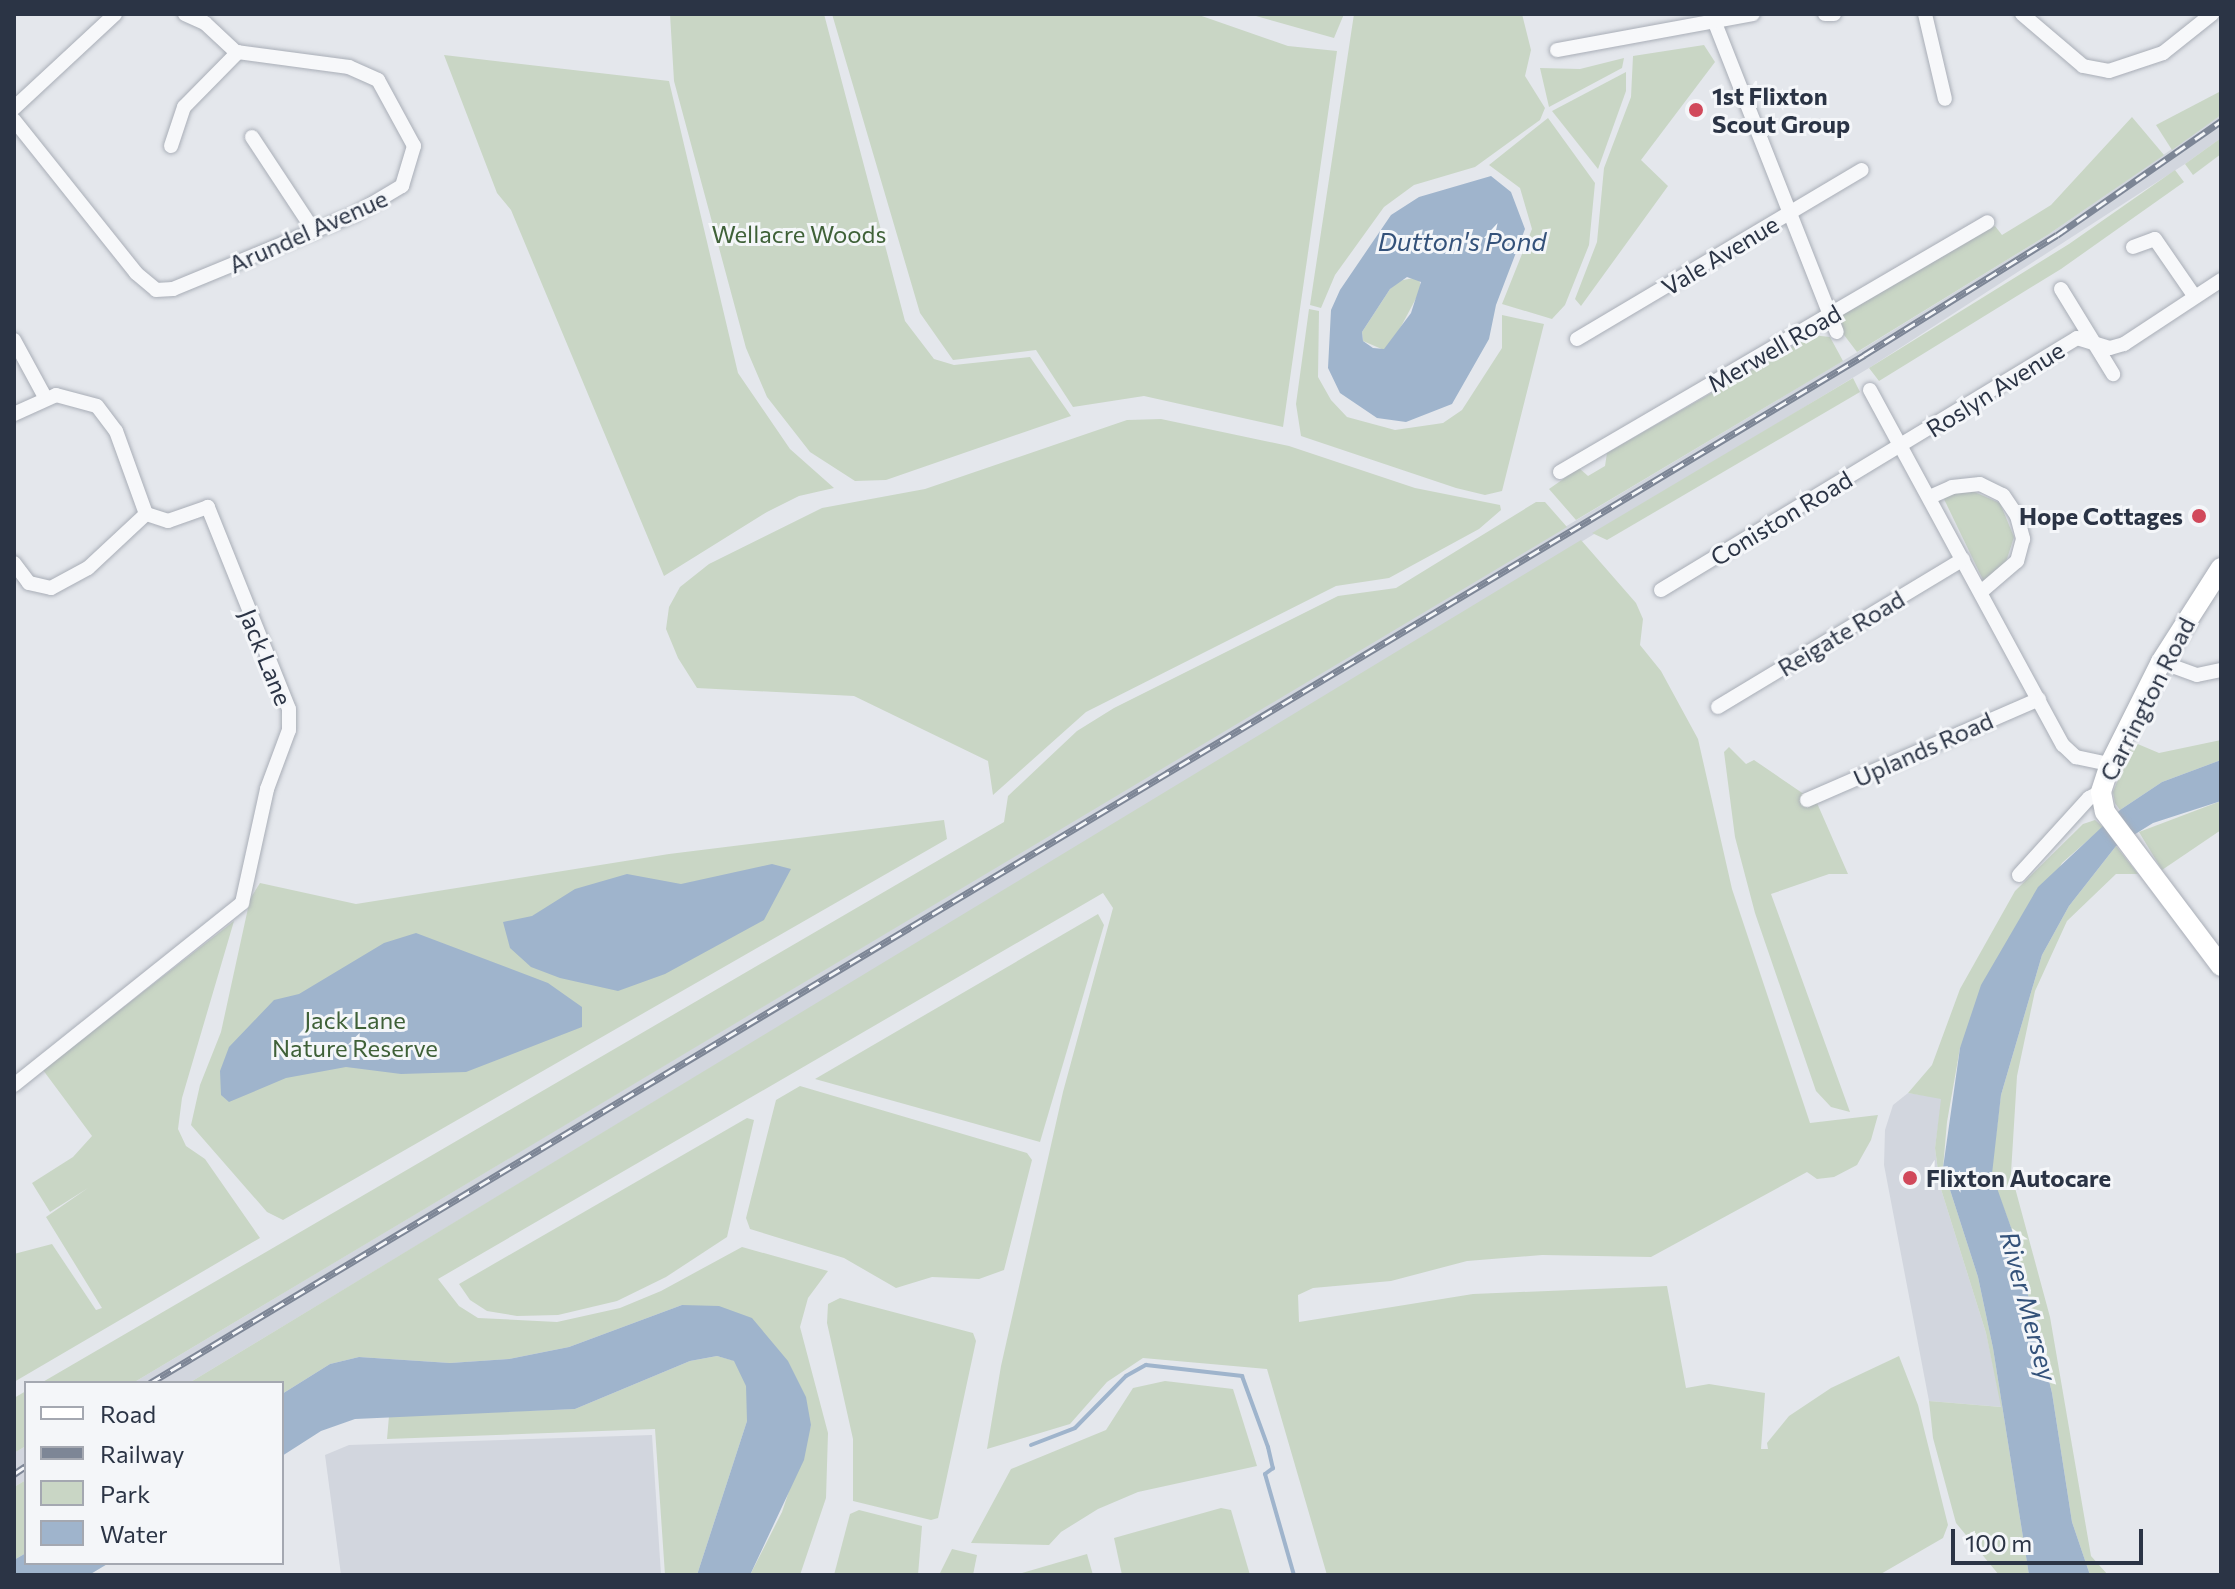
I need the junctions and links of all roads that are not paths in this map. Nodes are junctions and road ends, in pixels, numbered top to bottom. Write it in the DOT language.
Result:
graph roads {
  1 [pos="115,14"];
  2 [pos="185,14"];
  3 [pos="1753,14"];
  4 [pos="1825,14"];
  5 [pos="1834,14"];
  6 [pos="1925,14"];
  7 [pos="2022,14"];
  8 [pos="2212,14"];
  9 [pos="206,19"];
  10 [pos="1707,21"];
  11 [pos="1557,50"];
  12 [pos="238,52"];
  13 [pos="1945,99"];
  14 [pos="14,108"];
  15 [pos="14,120"];
  16 [pos="169,137"];
  17 [pos="253,145"];
  18 [pos="1862,170"];
  19 [pos="1789,214"];
  20 [pos="1987,222"];
  21 [pos="314,231"];
  22 [pos="2133,247"];
  23 [pos="2221,280"];
  24 [pos="2061,289"];
  25 [pos="2195,297"];
  26 [pos="1827,318"];
  27 [pos="1837,332"];
  28 [pos="2089,338"];
  29 [pos="1577,339"];
  30 [pos="14,340"];
  31 [pos="2113,374"];
  32 [pos="1870,390"];
  33 [pos="45,397"];
  34 [pos="14,414"];
  35 [pos="1902,446"];
  36 [pos="1560,472"];
  37 [pos="1930,497"];
  38 [pos="146,514"];
  39 [pos="1963,559"];
  40 [pos="14,563"];
  41 [pos="2221,568"];
  42 [pos="1661,590"];
  43 [pos="1981,592"];
  44 [pos="2161,662"];
  45 [pos="2221,670"];
  46 [pos="2039,699"];
  47 [pos="1718,707"];
  48 [pos="2110,764"];
  49 [pos="1807,800"];
  50 [pos="2103,802"];
  51 [pos="2019,875"];
  52 [pos="2221,966"];
  53 [pos="14,1085"];
  1 -- 14 [label="street"];
  2 -- 9 [label="street"];
  3 -- 10 [label="street"];
  4 -- 5 [label="street"];
  6 -- 13 [label="street"];
  7 -- 8 [label="street"];
  9 -- 12 [label="street"];
  10 -- 11 [label="street"];
  10 -- 19 [label="street"];
  12 -- 16 [label="street"];
  12 -- 21 [label="street, Arundel Avenue"];
  15 -- 21 [label="street, Arundel Avenue"];
  17 -- 21 [label="street"];
  18 -- 19 [label="street, Vale Avenue"];
  19 -- 26 [label="street"];
  19 -- 29 [label="street, Vale Avenue"];
  20 -- 26 [label="street, Merwell Road"];
  22 -- 25 [label="street"];
  23 -- 25 [label="street, Roslyn Avenue"];
  24 -- 28 [label="street, Roslyn Avenue"];
  25 -- 28 [label="street, Roslyn Avenue"];
  26 -- 27 [label="street"];
  26 -- 36 [label="street, Merwell Road"];
  28 -- 31 [label="street, Roslyn Avenue"];
  28 -- 35 [label="street, Roslyn Avenue"];
  30 -- 33 [label="street"];
  32 -- 35 [label="street"];
  33 -- 34 [label="street"];
  33 -- 38 [label="street"];
  35 -- 37 [label="street"];
  35 -- 42 [label="street, Coniston Road"];
  37 -- 39 [label="street"];
  37 -- 43 [label="street"];
  38 -- 40 [label="street"];
  38 -- 53 [label="street, Jack Lane"];
  39 -- 43 [label="street"];
  39 -- 47 [label="street, Reigate Road"];
  41 -- 44 [label="main road, Carrington Road"];
  43 -- 46 [label="street"];
  44 -- 45 [label="street"];
  44 -- 48 [label="main road, Carrington Road"];
  46 -- 48 [label="street"];
  46 -- 49 [label="street, Uplands Road"];
  48 -- 50 [label="main road, Carrington Road"];
  50 -- 51 [label="street, Carrington Road"];
  50 -- 52 [label="main road"];
}
